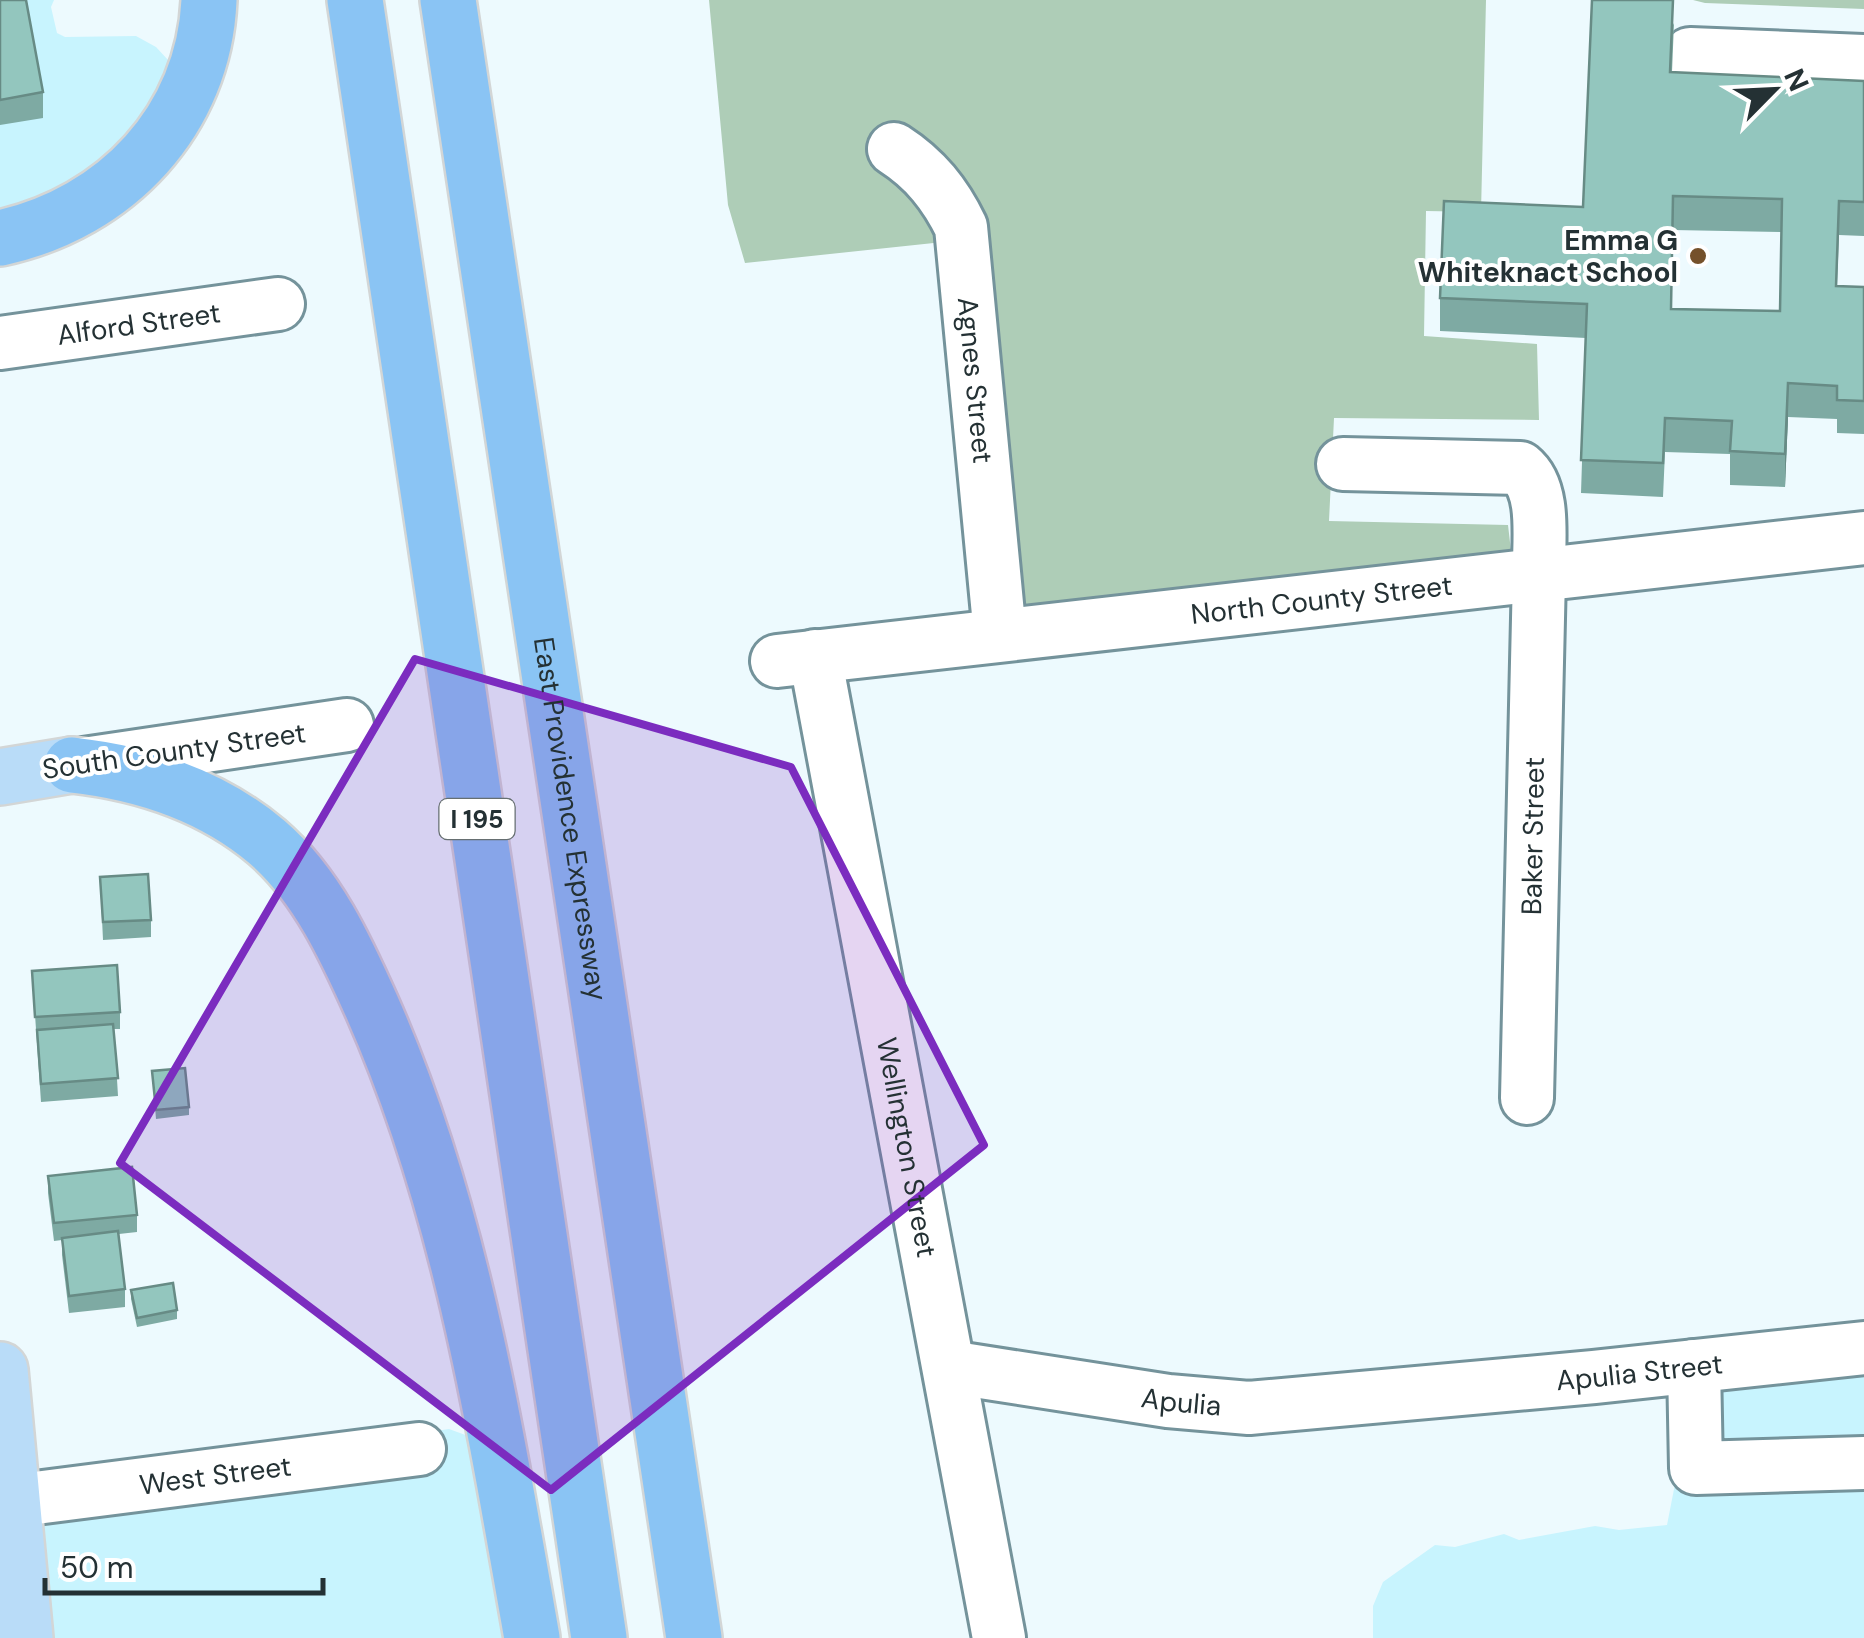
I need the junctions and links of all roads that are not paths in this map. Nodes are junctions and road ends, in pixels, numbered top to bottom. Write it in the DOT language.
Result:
graph roads {
  1 [pos="209,0"];
  2 [pos="355,0"];
  3 [pos="448,0"];
  4 [pos="474,0"];
  5 [pos="1690,54"];
  6 [pos="1864,60"];
  7 [pos="894,148"];
  8 [pos="478,201"];
  9 [pos="0,238"];
  10 [pos="278,304"];
  11 [pos="0,343"];
  12 [pos="1343,464"];
  13 [pos="1864,538"];
  14 [pos="1539,575"];
  15 [pos="1000,635"];
  16 [pos="796,658"];
  17 [pos="347,725"];
  18 [pos="72,765"];
  19 [pos="0,776"];
  20 [pos="1527,1098"];
  21 [pos="1864,1348"];
  22 [pos="1694,1366"];
  23 [pos="949,1367"];
  24 [pos="0,1370"];
  25 [pos="1414,1393"];
  26 [pos="419,1448"];
  27 [pos="1864,1463"];
  28 [pos="9,1529"];
  29 [pos="25,1638"];
  30 [pos="532,1638"];
  31 [pos="600,1638"];
  32 [pos="694,1638"];
  33 [pos="999,1638"];
  1 -- 9 [label="highway"];
  2 -- 31 [label="highway, I 195"];
  3 -- 8 [label="highway, East Providence Expressway"];
  4 -- 8 [label="highway"];
  5 -- 6 [label="street"];
  7 -- 15 [label="street, Agnes Street"];
  8 -- 32 [label="highway, East Providence Expressway"];
  10 -- 11 [label="street, Alford Street"];
  12 -- 14 [label="street, Baker Street"];
  13 -- 14 [label="street, North County Street"];
  14 -- 15 [label="street, North County Street"];
  14 -- 20 [label="street, Baker Street"];
  15 -- 16 [label="street, North County Street"];
  16 -- 23 [label="street, Wellington Street"];
  17 -- 18 [label="street, South County Street"];
  18 -- 19 [label="main road, South County Street"];
  18 -- 30 [label="highway"];
  21 -- 22 [label="street, Apulia Street"];
  22 -- 25 [label="street, Apulia Street"];
  22 -- 27 [label="street"];
  23 -- 25 [label="street, Apulia"];
  23 -- 33 [label="street, Wellington Street"];
  24 -- 28 [label="main road"];
  26 -- 28 [label="street, West Street"];
  28 -- 29 [label="main road"];
}
